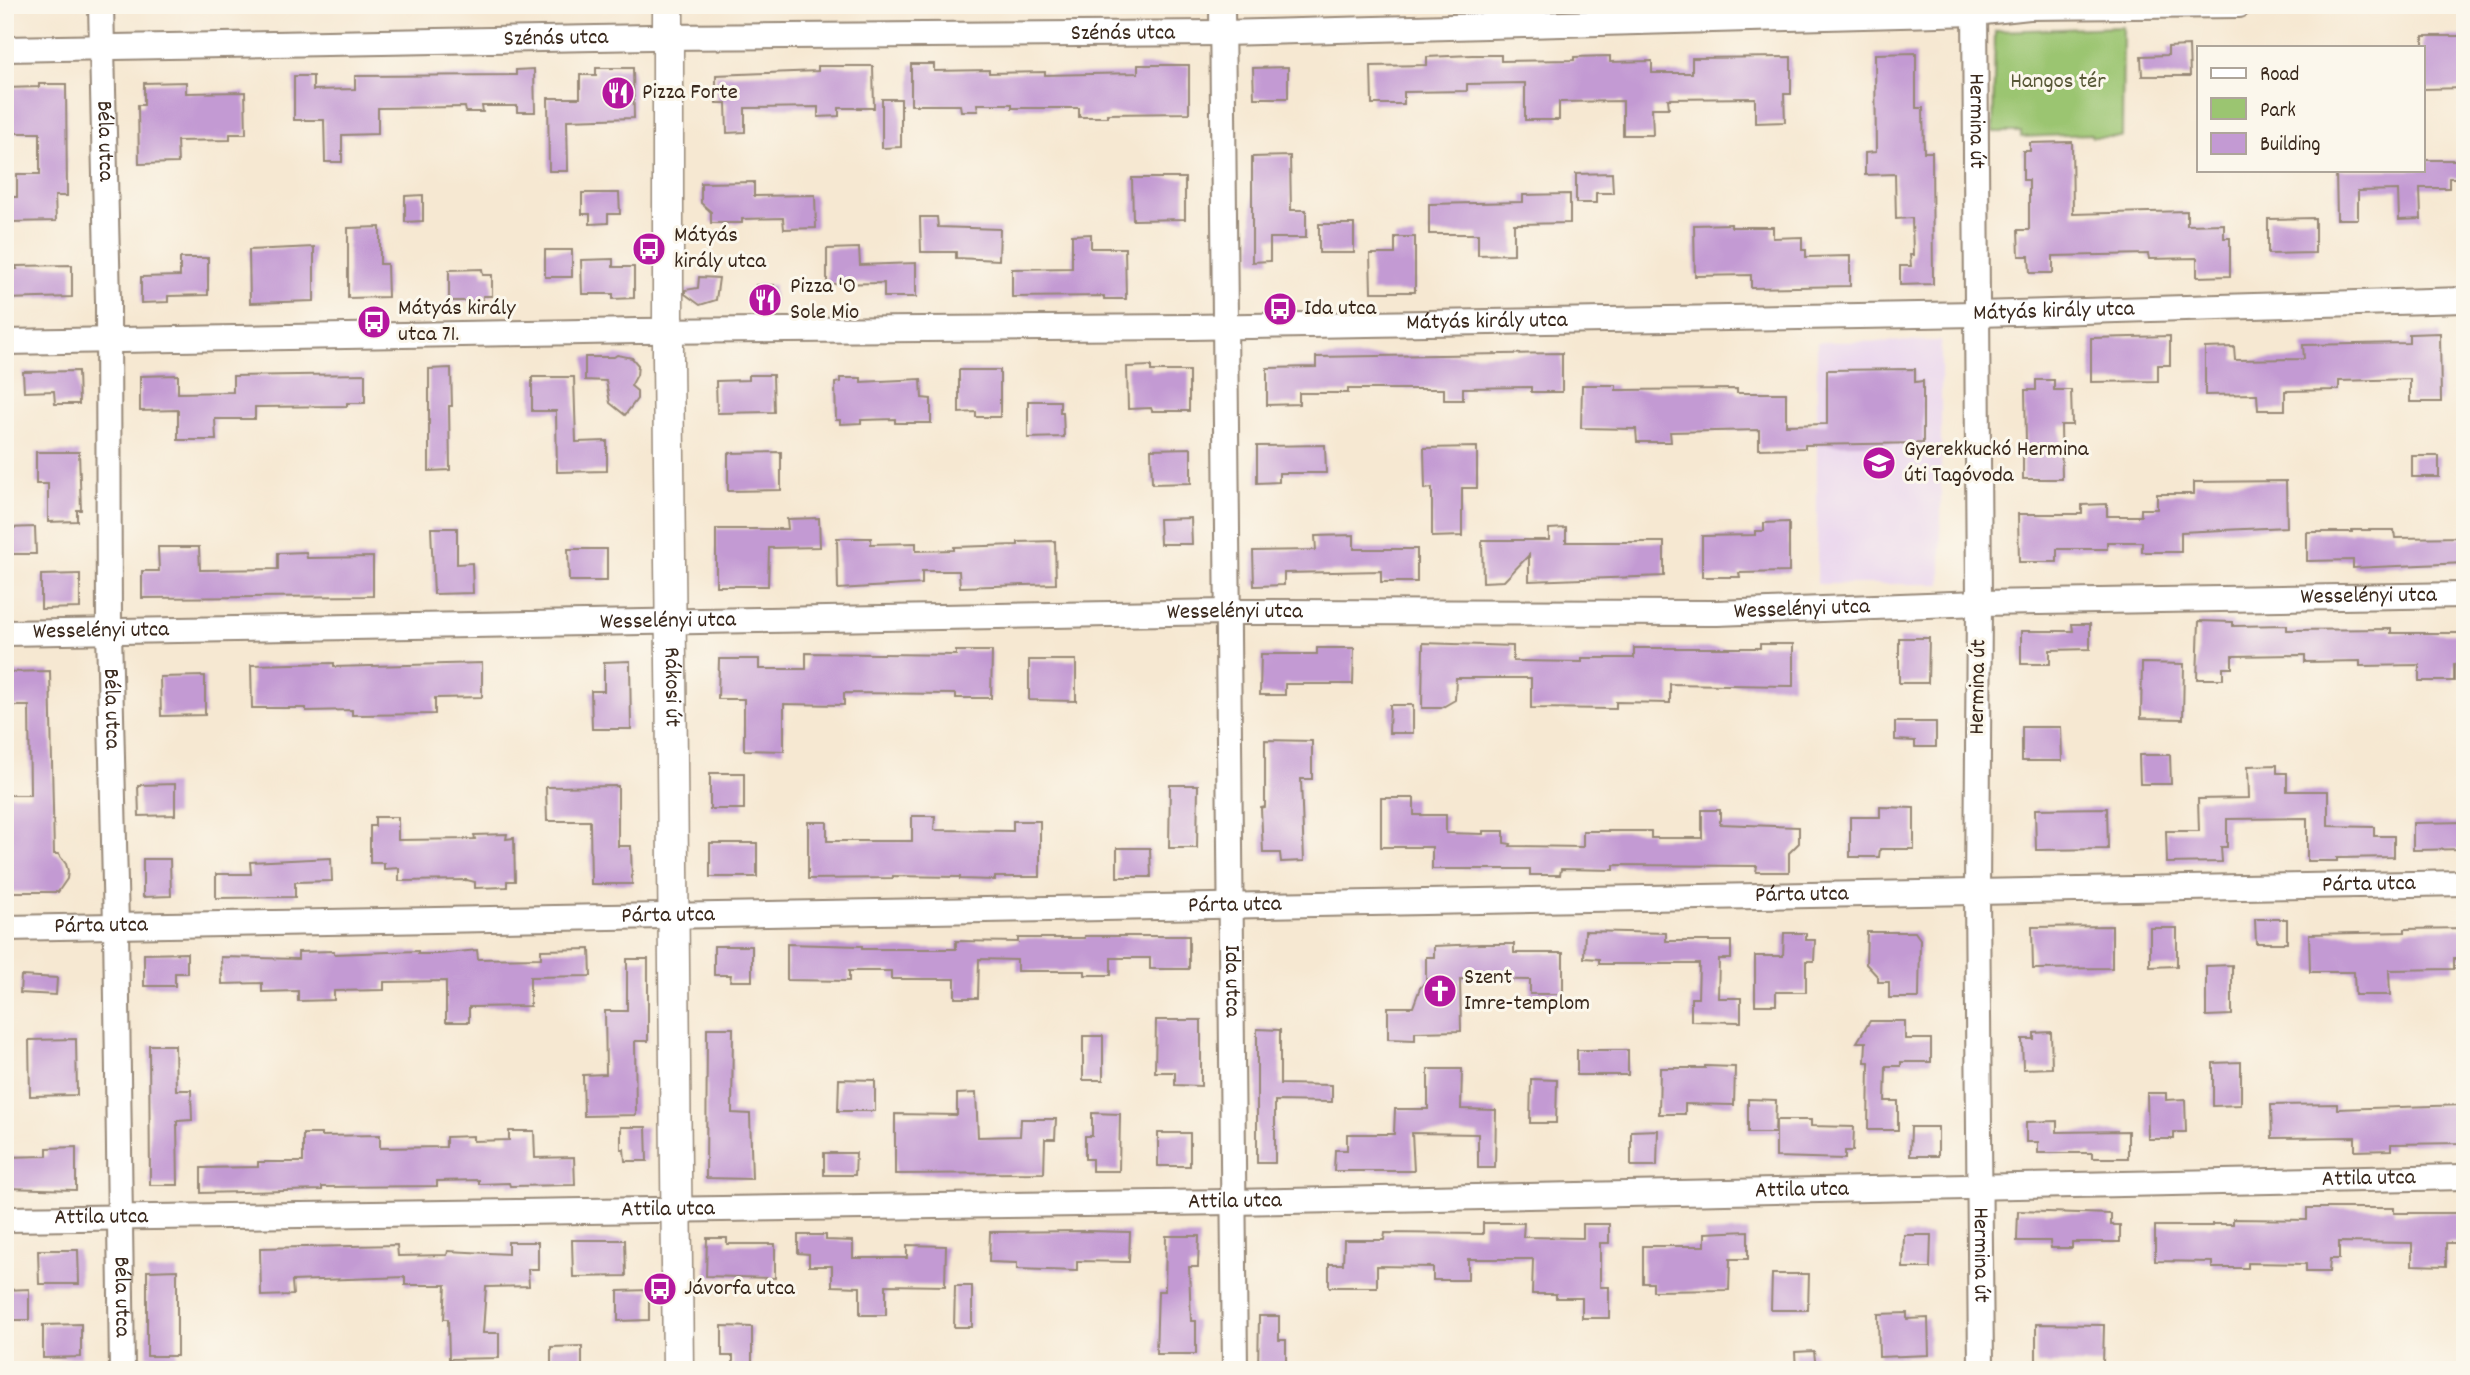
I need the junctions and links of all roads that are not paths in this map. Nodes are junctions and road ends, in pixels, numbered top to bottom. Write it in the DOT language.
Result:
graph roads {
  1 [pos="101,5"];
  2 [pos="668,5"];
  3 [pos="1222,5"];
  4 [pos="2239,5"];
  5 [pos="1975,9"];
  6 [pos="1222,33"];
  7 [pos="669,37"];
  8 [pos="102,47"];
  9 [pos="5,49"];
  10 [pos="2465,300"];
  11 [pos="1977,314"];
  12 [pos="1225,326"];
  13 [pos="668,331"];
  14 [pos="109,341"];
  15 [pos="5,342"];
  16 [pos="2465,594"];
  17 [pos="1979,603"];
  18 [pos="1228,612"];
  19 [pos="671,621"];
  20 [pos="108,631"];
  21 [pos="5,633"];
  22 [pos="2465,883"];
  23 [pos="1977,893"];
  24 [pos="1231,905"];
  25 [pos="674,916"];
  26 [pos="117,926"];
  27 [pos="5,928"];
  28 [pos="2465,1177"];
  29 [pos="1980,1188"];
  30 [pos="1232,1202"];
  31 [pos="676,1210"];
  32 [pos="121,1218"];
  33 [pos="5,1219"];
  34 [pos="122,1370"];
  35 [pos="678,1370"];
  36 [pos="1235,1370"];
  37 [pos="1981,1370"];
  1 -- 8 [label="street, Béla utca"];
  2 -- 7 [label="main road, Rákosi út"];
  3 -- 6 [label="street, Ida utca"];
  4 -- 5 [label="street, Szénás utca"];
  5 -- 6 [label="street, Szénás utca"];
  5 -- 11 [label="street, Hermina út"];
  6 -- 7 [label="street, Szénás utca"];
  6 -- 12 [label="street, Ida utca"];
  7 -- 8 [label="street, Szénás utca"];
  7 -- 13 [label="main road, Rákosi út"];
  8 -- 9 [label="street, Szénás utca"];
  8 -- 14 [label="street, Béla utca"];
  10 -- 11 [label="street, Mátyás király utca"];
  11 -- 12 [label="street, Mátyás király utca"];
  11 -- 17 [label="street, Hermina út"];
  12 -- 13 [label="street, Mátyás király utca"];
  12 -- 18 [label="street, Ida utca"];
  13 -- 14 [label="street, Mátyás király utca"];
  13 -- 19 [label="main road, Rákosi út"];
  14 -- 15 [label="street, Mátyás király utca"];
  14 -- 20 [label="street, Béla utca"];
  16 -- 17 [label="street, Wesselényi utca"];
  17 -- 18 [label="street, Wesselényi utca"];
  17 -- 23 [label="street, Hermina út"];
  18 -- 19 [label="street, Wesselényi utca"];
  18 -- 24 [label="street, Ida utca"];
  19 -- 20 [label="street, Wesselényi utca"];
  19 -- 25 [label="main road, Rákosi út"];
  20 -- 21 [label="street, Wesselényi utca"];
  20 -- 26 [label="street, Béla utca"];
  22 -- 23 [label="street, Párta utca"];
  23 -- 24 [label="street, Párta utca"];
  23 -- 29 [label="street, Hermina út"];
  24 -- 25 [label="street, Párta utca"];
  24 -- 30 [label="street, Ida utca"];
  25 -- 26 [label="street, Párta utca"];
  25 -- 31 [label="main road, Rákosi út"];
  26 -- 27 [label="street, Párta utca"];
  26 -- 32 [label="street, Béla utca"];
  28 -- 29 [label="street, Attila utca"];
  29 -- 30 [label="street, Attila utca"];
  29 -- 37 [label="street, Hermina út"];
  30 -- 31 [label="street, Attila utca"];
  30 -- 36 [label="street, Ida utca"];
  31 -- 32 [label="street, Attila utca"];
  31 -- 35 [label="main road, Rákosi út"];
  32 -- 33 [label="street, Attila utca"];
  32 -- 34 [label="street, Béla utca"];
}
